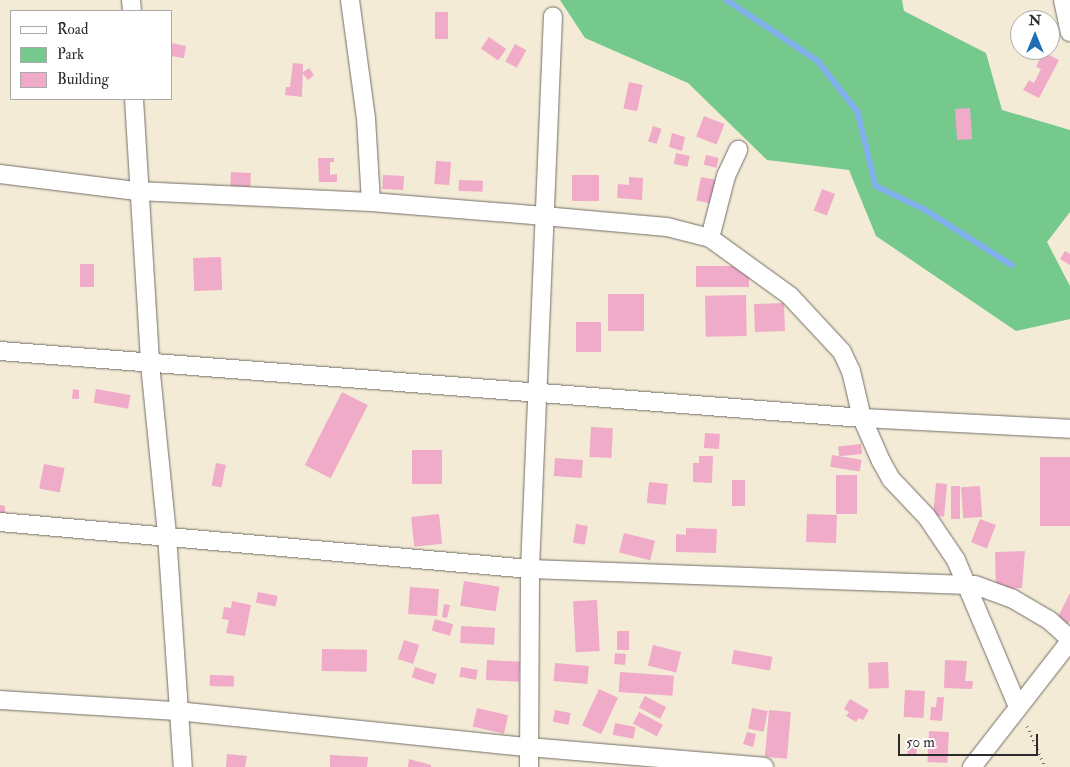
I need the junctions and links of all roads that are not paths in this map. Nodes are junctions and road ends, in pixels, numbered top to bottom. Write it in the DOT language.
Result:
graph roads {
  1 [pos="350,0"];
  2 [pos="1063,0"];
  3 [pos="553,16"];
  4 [pos="1070,32"];
  5 [pos="134,100"];
  6 [pos="738,150"];
  7 [pos="0,174"];
  8 [pos="137,191"];
  9 [pos="371,202"];
  10 [pos="544,216"];
  11 [pos="710,238"];
  12 [pos="0,351"];
  13 [pos="150,364"];
  14 [pos="537,393"];
  15 [pos="862,418"];
  16 [pos="1070,429"];
  17 [pos="0,522"];
  18 [pos="166,535"];
  19 [pos="530,569"];
  20 [pos="966,584"];
  21 [pos="1070,640"];
  22 [pos="0,700"];
  23 [pos="1018,707"];
  24 [pos="177,711"];
  25 [pos="528,747"];
  26 [pos="183,767"];
  27 [pos="529,767"];
  28 [pos="764,767"];
  29 [pos="972,767"];
  1 -- 9 [label="street"];
  2 -- 4 [label="street"];
  3 -- 10 [label="street"];
  5 -- 8 [label="street"];
  6 -- 11 [label="street"];
  7 -- 8 [label="street"];
  8 -- 9 [label="street"];
  8 -- 13 [label="street"];
  9 -- 10 [label="street"];
  10 -- 11 [label="street"];
  10 -- 14 [label="street"];
  11 -- 15 [label="street"];
  12 -- 13 [label="street"];
  13 -- 14 [label="street"];
  13 -- 18 [label="street"];
  14 -- 15 [label="street"];
  14 -- 19 [label="street"];
  15 -- 16 [label="street"];
  15 -- 20 [label="street"];
  17 -- 18 [label="street"];
  18 -- 19 [label="street"];
  18 -- 24 [label="street"];
  19 -- 20 [label="street"];
  19 -- 25 [label="street"];
  20 -- 21 [label="street"];
  20 -- 23 [label="street"];
  21 -- 23 [label="street"];
  22 -- 24 [label="street"];
  23 -- 29 [label="street"];
  24 -- 25 [label="street"];
  24 -- 26 [label="street"];
  25 -- 27 [label="street"];
  25 -- 28 [label="street"];
}
